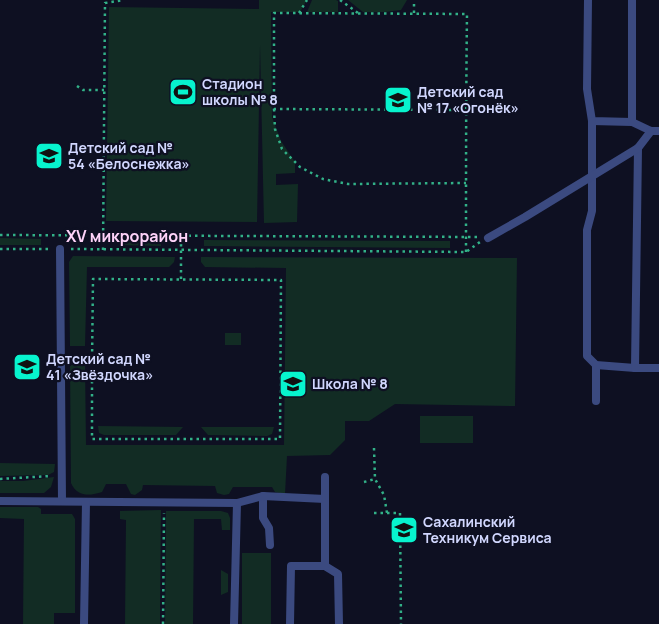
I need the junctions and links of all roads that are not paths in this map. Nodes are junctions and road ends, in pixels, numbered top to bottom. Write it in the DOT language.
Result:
graph roads {
  1 [pos="588,0"];
  2 [pos="632,0"];
  3 [pos="592,121"];
  4 [pos="632,122"];
  5 [pos="655,131"];
  6 [pos="638,148"];
  7 [pos="592,176"];
  8 [pos="488,238"];
  9 [pos="60,249"];
  10 [pos="596,365"];
  11 [pos="635,368"];
  12 [pos="659,368"];
  13 [pos="596,401"];
  14 [pos="325,477"];
  15 [pos="263,496"];
  16 [pos="325,499"];
  17 [pos="0,501"];
  18 [pos="62,501"];
  19 [pos="86,502"];
  20 [pos="237,503"];
  21 [pos="270,545"];
  22 [pos="325,566"];
  23 [pos="84,624"];
  24 [pos="234,624"];
  25 [pos="290,624"];
  26 [pos="339,624"];
  1 -- 3 [label="lane"];
  2 -- 4 [label="lane"];
  3 -- 4 [label="lane"];
  3 -- 7 [label="lane"];
  4 -- 5 [label="lane"];
  5 -- 6 [label="lane"];
  6 -- 7 [label="lane"];
  6 -- 11 [label="lane"];
  7 -- 8 [label="lane"];
  7 -- 10 [label="lane"];
  9 -- 18 [label="lane"];
  10 -- 11 [label="lane"];
  10 -- 13 [label="lane"];
  11 -- 12 [label="lane"];
  14 -- 16 [label="lane"];
  15 -- 16 [label="lane"];
  15 -- 20 [label="lane"];
  15 -- 21 [label="lane"];
  16 -- 22 [label="lane"];
  17 -- 18 [label="lane"];
  18 -- 19 [label="lane"];
  19 -- 20 [label="lane"];
  19 -- 23 [label="lane"];
  20 -- 24 [label="lane"];
  22 -- 25 [label="lane"];
  22 -- 26 [label="lane"];
}
